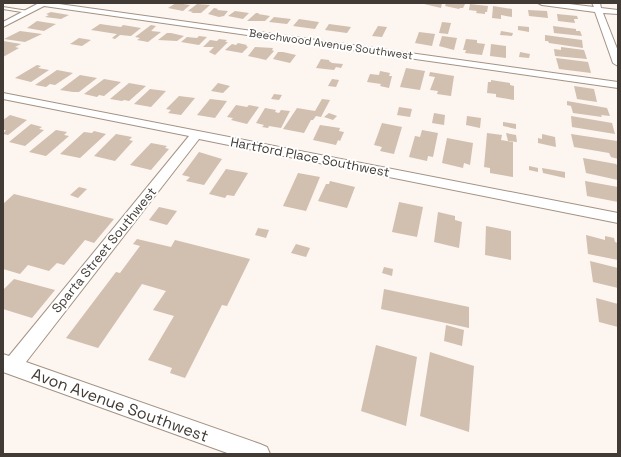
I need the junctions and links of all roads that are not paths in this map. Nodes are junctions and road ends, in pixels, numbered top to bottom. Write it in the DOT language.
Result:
graph roads {
  1 [pos="44,3"];
  2 [pos="542,3"];
  3 [pos="597,6"];
  4 [pos="3,8"];
  5 [pos="28,12"];
  6 [pos="618,12"];
  7 [pos="3,25"];
  8 [pos="618,63"];
  9 [pos="618,85"];
  10 [pos="3,96"];
  11 [pos="196,135"];
  12 [pos="618,218"];
  13 [pos="7,364"];
  14 [pos="260,454"];
  1 -- 5 [label="street"];
  1 -- 9 [label="street, Beechwood Avenue Southwest"];
  2 -- 3 [label="street"];
  3 -- 6 [label="street"];
  3 -- 8 [label="street"];
  4 -- 5 [label="lane"];
  5 -- 7 [label="street"];
  10 -- 11 [label="street, Hartford Place Southwest"];
  11 -- 12 [label="street, Hartford Place Southwest"];
  11 -- 13 [label="street, Sparta Street Southwest"];
  13 -- 14 [label="street, Avon Avenue Southwest"];
}
